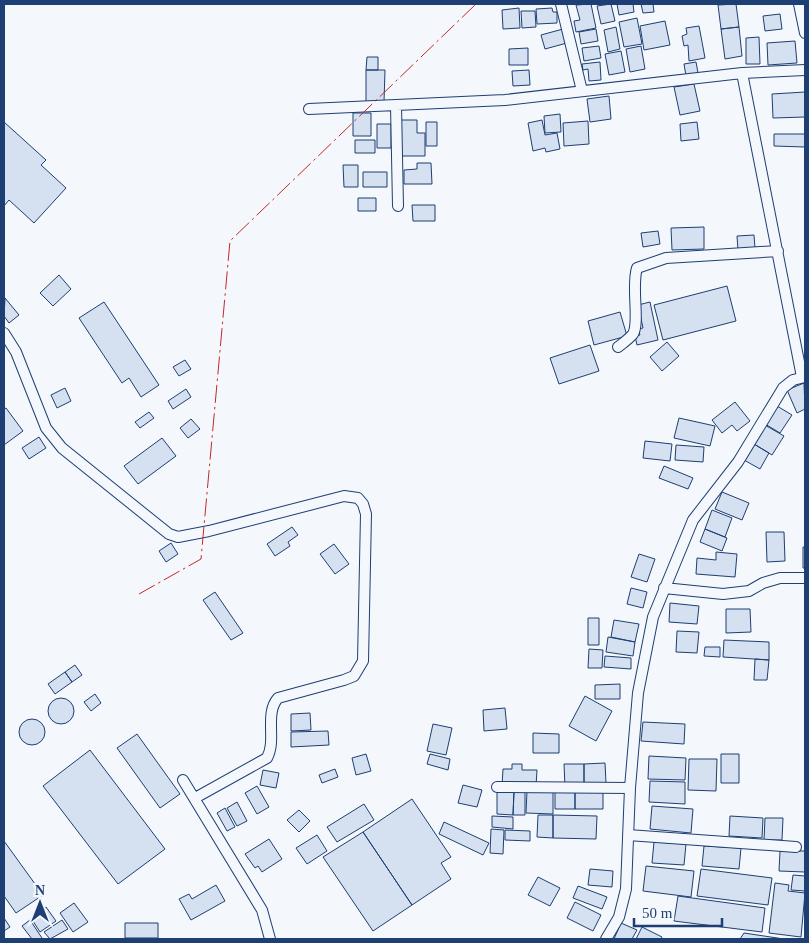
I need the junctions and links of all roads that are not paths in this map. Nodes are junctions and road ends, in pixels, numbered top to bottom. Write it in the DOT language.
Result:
graph roads {
  1 [pos="561,4"];
  2 [pos="799,4"];
  3 [pos="805,33"];
  4 [pos="805,70"];
  5 [pos="742,73"];
  6 [pos="582,91"];
  7 [pos="396,105"];
  8 [pos="309,108"];
  9 [pos="398,206"];
  10 [pos="778,251"];
  11 [pos="4,333"];
  12 [pos="618,347"];
  13 [pos="804,377"];
  14 [pos="805,578"];
  15 [pos="664,588"];
  16 [pos="184,780"];
  17 [pos="497,787"];
  18 [pos="630,788"];
  19 [pos="195,798"];
  20 [pos="628,835"];
  21 [pos="796,847"];
  22 [pos="270,939"];
  23 [pos="606,939"];
  1 -- 6 [label="street"];
  2 -- 3 [label="street"];
  4 -- 5 [label="street"];
  5 -- 6 [label="street"];
  5 -- 10 [label="street"];
  6 -- 7 [label="street"];
  7 -- 8 [label="street"];
  7 -- 9 [label="street"];
  10 -- 12 [label="street"];
  10 -- 13 [label="street"];
  11 -- 19 [label="street"];
  13 -- 15 [label="street"];
  14 -- 15 [label="street"];
  15 -- 18 [label="street"];
  16 -- 19 [label="street"];
  17 -- 18 [label="street"];
  18 -- 20 [label="street"];
  19 -- 22 [label="street"];
  20 -- 21 [label="street"];
  20 -- 23 [label="street"];
}
